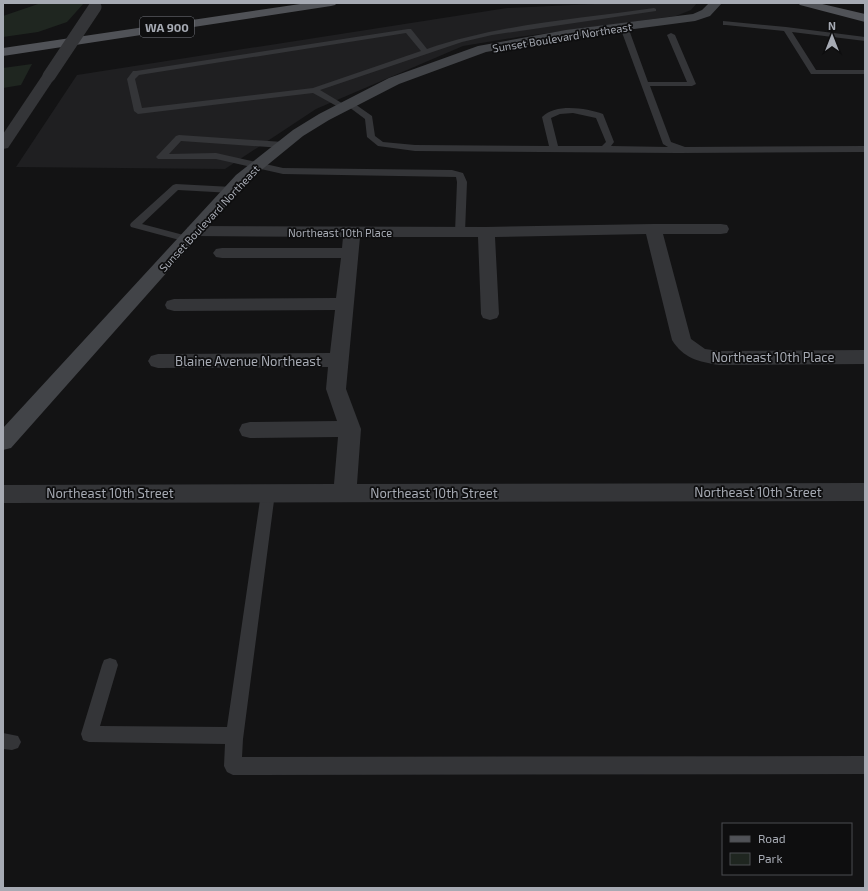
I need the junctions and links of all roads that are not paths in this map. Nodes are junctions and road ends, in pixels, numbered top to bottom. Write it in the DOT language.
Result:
graph roads {
  1 [pos="331,3"];
  2 [pos="716,3"];
  3 [pos="804,3"];
  4 [pos="838,3"];
  5 [pos="97,5"];
  6 [pos="654,10"];
  7 [pos="865,10"];
  8 [pos="865,18"];
  9 [pos="726,23"];
  10 [pos="624,27"];
  11 [pos="786,29"];
  12 [pos="671,35"];
  13 [pos="864,40"];
  14 [pos="425,50"];
  15 [pos="3,52"];
  16 [pos="865,72"];
  17 [pos="645,84"];
  18 [pos="314,90"];
  19 [pos="346,105"];
  20 [pos="3,144"];
  21 [pos="283,145"];
  22 [pos="554,149"];
  23 [pos="865,149"];
  24 [pos="605,150"];
  25 [pos="684,150"];
  26 [pos="256,166"];
  27 [pos="232,190"];
  28 [pos="653,229"];
  29 [pos="722,229"];
  30 [pos="352,232"];
  31 [pos="460,232"];
  32 [pos="486,232"];
  33 [pos="191,235"];
  34 [pos="350,253"];
  35 [pos="222,254"];
  36 [pos="174,304"];
  37 [pos="345,304"];
  38 [pos="490,314"];
  39 [pos="865,356"];
  40 [pos="339,360"];
  41 [pos="158,361"];
  42 [pos="350,429"];
  43 [pos="250,430"];
  44 [pos="3,442"];
  45 [pos="865,492"];
  46 [pos="268,493"];
  47 [pos="345,493"];
  48 [pos="3,494"];
  49 [pos="110,665"];
  50 [pos="235,736"];
  51 [pos="865,765"];
  1 -- 15 [label="main road, WA 900"];
  2 -- 10 [label="main road, Sunset Boulevard Northeast"];
  3 -- 8 [label="main road"];
  4 -- 7 [label="main road"];
  5 -- 20 [label="street, bridge"];
  6 -- 14 [label="lane"];
  9 -- 11 [label="lane"];
  10 -- 17 [label="lane"];
  10 -- 19 [label="main road, Sunset Boulevard Northeast"];
  11 -- 13 [label="lane"];
  11 -- 16 [label="lane"];
  12 -- 17 [label="lane"];
  14 -- 18 [label="lane"];
  14 -- 18 [label="lane"];
  17 -- 25 [label="lane"];
  18 -- 19 [label="lane"];
  19 -- 21 [label="main road, Sunset Boulevard Northeast"];
  19 -- 22 [label="lane"];
  21 -- 26 [label="main road, Sunset Boulevard Northeast"];
  21 -- 26 [label="lane"];
  22 -- 24 [label="lane"];
  22 -- 24 [label="lane"];
  23 -- 25 [label="lane"];
  24 -- 25 [label="lane"];
  26 -- 27 [label="main road, Sunset Boulevard Northeast"];
  26 -- 31 [label="lane"];
  27 -- 33 [label="main road, Sunset Boulevard Northeast"];
  27 -- 33 [label="lane"];
  28 -- 29 [label="street, Northeast 10th Place"];
  28 -- 32 [label="street, Northeast 10th Place"];
  28 -- 39 [label="street, Northeast 10th Place"];
  30 -- 31 [label="street, Northeast 10th Place"];
  30 -- 33 [label="street, Northeast 10th Place"];
  30 -- 34 [label="street, Blaine Avenue Northeast"];
  31 -- 32 [label="street, Northeast 10th Place"];
  32 -- 38 [label="street"];
  33 -- 44 [label="main road, Sunset Boulevard Northeast"];
  34 -- 35 [label="street"];
  34 -- 37 [label="street, Blaine Avenue Northeast"];
  36 -- 37 [label="street"];
  37 -- 40 [label="street, Blaine Avenue Northeast"];
  40 -- 41 [label="street, Blaine Avenue Northeast"];
  40 -- 42 [label="street, Blaine Avenue Northeast"];
  42 -- 43 [label="street"];
  42 -- 47 [label="street, Blaine Avenue Northeast"];
  45 -- 47 [label="street, Northeast 10th Street"];
  46 -- 47 [label="street, Northeast 10th Street"];
  46 -- 48 [label="street, Northeast 10th Street"];
  46 -- 50 [label="lane"];
  49 -- 50 [label="lane"];
  50 -- 51 [label="lane"];
}
